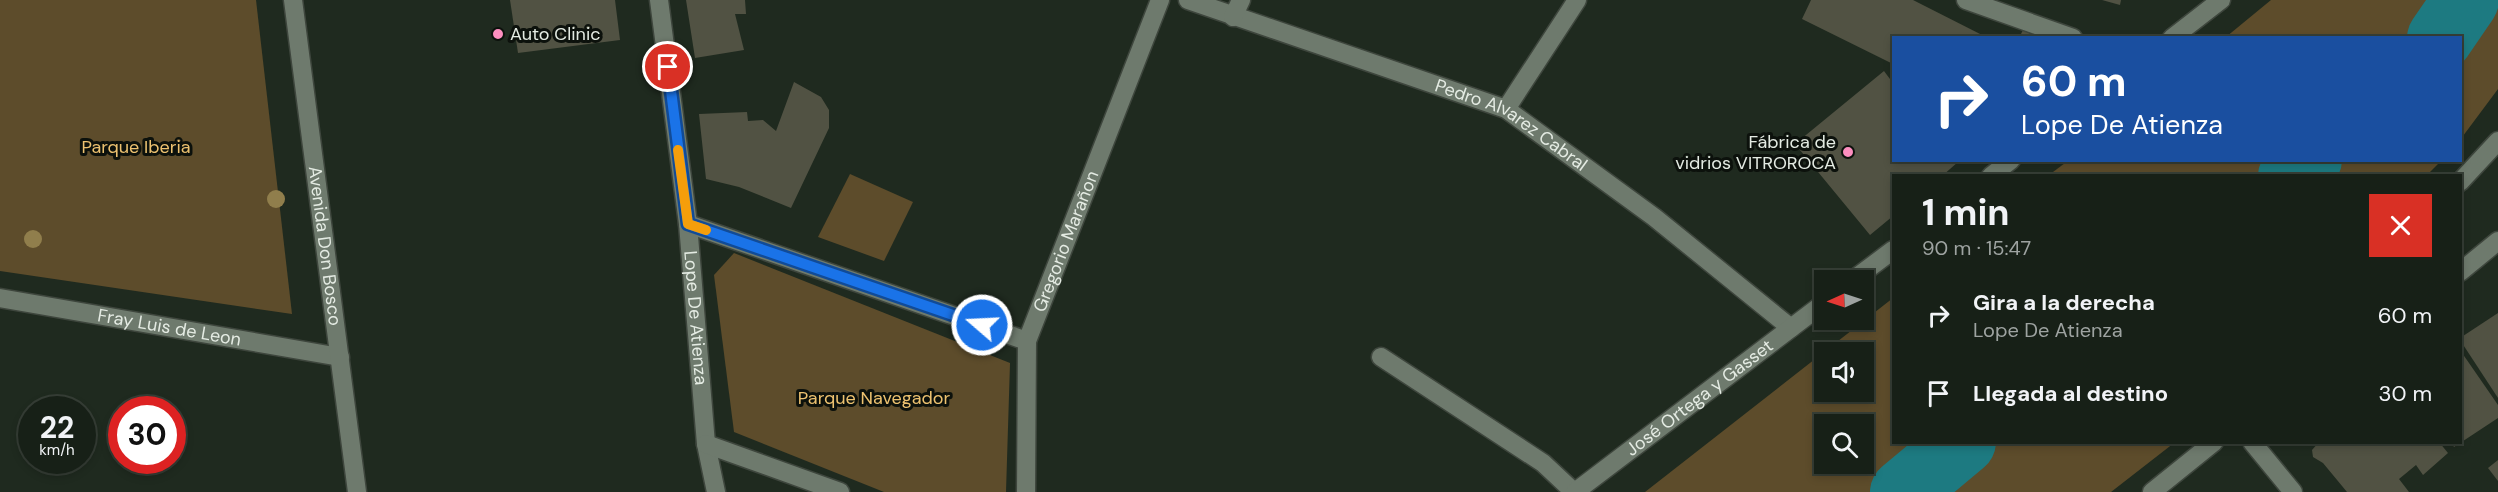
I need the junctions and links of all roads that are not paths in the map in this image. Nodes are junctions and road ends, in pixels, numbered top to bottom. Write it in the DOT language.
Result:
graph roads {
  1 [pos="293,0"];
  2 [pos="659,0"];
  3 [pos="1160,0"];
  4 [pos="1188,0"];
  5 [pos="1241,0"];
  6 [pos="1577,0"];
  7 [pos="1966,0"];
  8 [pos="2221,0"];
  9 [pos="1233,17"];
  10 [pos="2067,36"];
  11 [pos="2175,36"];
  12 [pos="1506,109"];
  13 [pos="2498,141"];
  14 [pos="2008,162"];
  15 [pos="1994,174"];
  16 [pos="2462,180"];
  17 [pos="688,224"];
  18 [pos="2498,241"];
  19 [pos="1892,251"];
  20 [pos="1866,270"];
  21 [pos="2462,270"];
  22 [pos="0,298"];
  23 [pos="1814,311"];
  24 [pos="1791,328"];
  25 [pos="1027,341"];
  26 [pos="339,357"];
  27 [pos="1381,357"];
  28 [pos="706,444"];
  29 [pos="2212,444"];
  30 [pos="2254,444"];
  31 [pos="357,492"];
  32 [pos="716,492"];
  33 [pos="840,492"];
  34 [pos="1026,492"];
  35 [pos="1575,492"];
  36 [pos="2152,492"];
  37 [pos="2293,492"];
  1 -- 26 [label="street, Avenida Don Bosco"];
  2 -- 17 [label="street, Lope De Atienza"];
  3 -- 25 [label="street, Gregorio Marañon"];
  4 -- 9 [label="street, Pedro Alvarez Cabral"];
  5 -- 9 [label="street"];
  6 -- 12 [label="street"];
  7 -- 10 [label="street"];
  8 -- 11 [label="street"];
  9 -- 12 [label="street, Pedro Alvarez Cabral"];
  12 -- 24 [label="street, Pedro Alvarez Cabral"];
  13 -- 16 [label="street"];
  14 -- 15 [label="street"];
  17 -- 25 [label="street"];
  17 -- 28 [label="street, Lope De Atienza"];
  18 -- 21 [label="street"];
  19 -- 20 [label="street"];
  22 -- 26 [label="street, Fray Luis de Leon"];
  23 -- 24 [label="street, José Ortega y Gasset"];
  24 -- 35 [label="street, José Ortega y Gasset"];
  25 -- 34 [label="street, Gregorio Marañon"];
  26 -- 31 [label="street, Avenida Don Bosco"];
  27 -- 35 [label="street"];
  28 -- 32 [label="street, Lope De Atienza"];
  28 -- 33 [label="street"];
  29 -- 36 [label="street"];
  30 -- 37 [label="street"];
}
